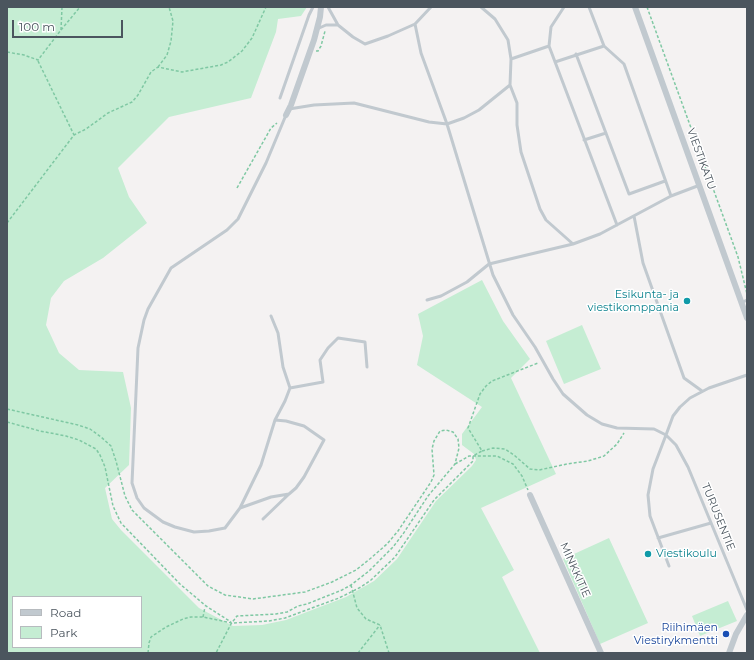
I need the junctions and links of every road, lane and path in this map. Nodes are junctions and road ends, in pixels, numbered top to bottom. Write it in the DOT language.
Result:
graph roads {
  1 [pos="62,7"];
  2 [pos="80,7"];
  3 [pos="169,7"];
  4 [pos="266,7"];
  5 [pos="313,7"];
  6 [pos="321,7"];
  7 [pos="328,7"];
  8 [pos="431,7"];
  9 [pos="481,7"];
  10 [pos="564,7"];
  11 [pos="589,7"];
  12 [pos="635,7"];
  13 [pos="647,7"];
  14 [pos="338,24"];
  15 [pos="415,24"];
  16 [pos="317,28"];
  17 [pos="61,30"];
  18 [pos="549,46"];
  19 [pos="604,46"];
  20 [pos="7,52"];
  21 [pos="576,54"];
  22 [pos="511,59"];
  23 [pos="38,60"];
  24 [pos="555,62"];
  25 [pos="158,67"];
  26 [pos="510,85"];
  27 [pos="280,98"];
  28 [pos="288,112"];
  29 [pos="447,124"];
  30 [pos="606,133"];
  31 [pos="74,135"];
  32 [pos="584,140"];
  33 [pos="665,181"];
  34 [pos="700,185"];
  35 [pos="671,196"];
  36 [pos="634,216"];
  37 [pos="7,223"];
  38 [pos="617,225"];
  39 [pos="573,244"];
  40 [pos="489,264"];
  41 [pos="747,294"];
  42 [pos="427,300"];
  43 [pos="744,301"];
  44 [pos="272,316"];
  45 [pos="747,318"];
  46 [pos="542,361"];
  47 [pos="367,367"];
  48 [pos="747,375"];
  49 [pos="290,388"];
  50 [pos="702,391"];
  51 [pos="7,409"];
  52 [pos="275,420"];
  53 [pos="7,422"];
  54 [pos="625,429"];
  55 [pos="666,435"];
  56 [pos="482,451"];
  57 [pos="473,456"];
  58 [pos="455,464"];
  59 [pos="289,494"];
  60 [pos="530,495"];
  61 [pos="240,508"];
  62 [pos="263,519"];
  63 [pos="711,523"];
  64 [pos="658,538"];
  65 [pos="669,566"];
  66 [pos="351,585"];
  67 [pos="352,592"];
  68 [pos="206,606"];
  69 [pos="747,610"];
  70 [pos="747,615"];
  71 [pos="203,617"];
  72 [pos="232,623"];
  73 [pos="380,625"];
  74 [pos="729,651"];
  75 [pos="148,653"];
  76 [pos="216,653"];
  77 [pos="358,653"];
  78 [pos="389,653"];
  79 [pos="600,653"];
  80 [pos="737,653"];
  1 -- 17 [label="path"];
  2 -- 17 [label="path"];
  3 -- 25 [label="path"];
  4 -- 25 [label="path"];
  5 -- 27 [label="lane"];
  6 -- 16 [label="street"];
  7 -- 14 [label="lane"];
  8 -- 15 [label="lane"];
  9 -- 22 [label="lane"];
  10 -- 18 [label="lane"];
  11 -- 19 [label="lane"];
  12 -- 34 [label="street, VIESTIKATU"];
  13 -- 41 [label="path"];
  14 -- 15 [label="lane"];
  14 -- 16 [label="lane"];
  15 -- 29 [label="lane"];
  16 -- 28 [label="street"];
  17 -- 23 [label="path"];
  18 -- 22 [label="lane"];
  18 -- 24 [label="lane"];
  19 -- 21 [label="lane"];
  19 -- 33 [label="lane"];
  20 -- 23 [label="path"];
  21 -- 24 [label="lane"];
  21 -- 30 [label="lane"];
  22 -- 26 [label="lane"];
  23 -- 31 [label="path"];
  24 -- 32 [label="lane"];
  25 -- 31 [label="path"];
  26 -- 29 [label="lane"];
  26 -- 39 [label="lane"];
  28 -- 29 [label="lane"];
  28 -- 61 [label="lane"];
  29 -- 40 [label="lane"];
  30 -- 32 [label="lane"];
  30 -- 33 [label="lane"];
  31 -- 37 [label="path"];
  32 -- 38 [label="lane"];
  33 -- 35 [label="lane"];
  34 -- 35 [label="lane"];
  34 -- 43 [label="street, VIESTIKATU"];
  35 -- 36 [label="lane"];
  36 -- 38 [label="lane"];
  36 -- 50 [label="lane"];
  38 -- 39 [label="lane"];
  39 -- 40 [label="lane"];
  40 -- 42 [label="lane"];
  40 -- 46 [label="lane"];
  43 -- 45 [label="street, VIESTIKATU"];
  44 -- 49 [label="lane"];
  46 -- 54 [label="lane"];
  46 -- 56 [label="path"];
  47 -- 49 [label="lane"];
  48 -- 50 [label="lane"];
  49 -- 52 [label="lane"];
  50 -- 55 [label="lane"];
  51 -- 58 [label="path"];
  52 -- 59 [label="lane"];
  52 -- 61 [label="lane"];
  53 -- 68 [label="path"];
  54 -- 55 [label="lane"];
  54 -- 56 [label="path"];
  55 -- 63 [label="lane, TURUSENTIE"];
  55 -- 64 [label="lane"];
  56 -- 57 [label="path"];
  57 -- 58 [label="path"];
  57 -- 60 [label="path"];
  57 -- 67 [label="path"];
  58 -- 66 [label="path"];
  59 -- 61 [label="lane"];
  59 -- 62 [label="lane"];
  60 -- 79 [label="street, MINKKITIE"];
  63 -- 64 [label="lane"];
  63 -- 69 [label="lane, TURUSENTIE"];
  64 -- 65 [label="lane"];
  66 -- 67 [label="path"];
  66 -- 72 [label="path"];
  67 -- 72 [label="path"];
  67 -- 73 [label="path"];
  68 -- 71 [label="path"];
  68 -- 72 [label="path"];
  70 -- 74 [label="street"];
  71 -- 72 [label="path"];
  71 -- 75 [label="path"];
  72 -- 76 [label="path"];
  73 -- 77 [label="path"];
  73 -- 78 [label="path"];
  74 -- 80 [label="street"];
}
